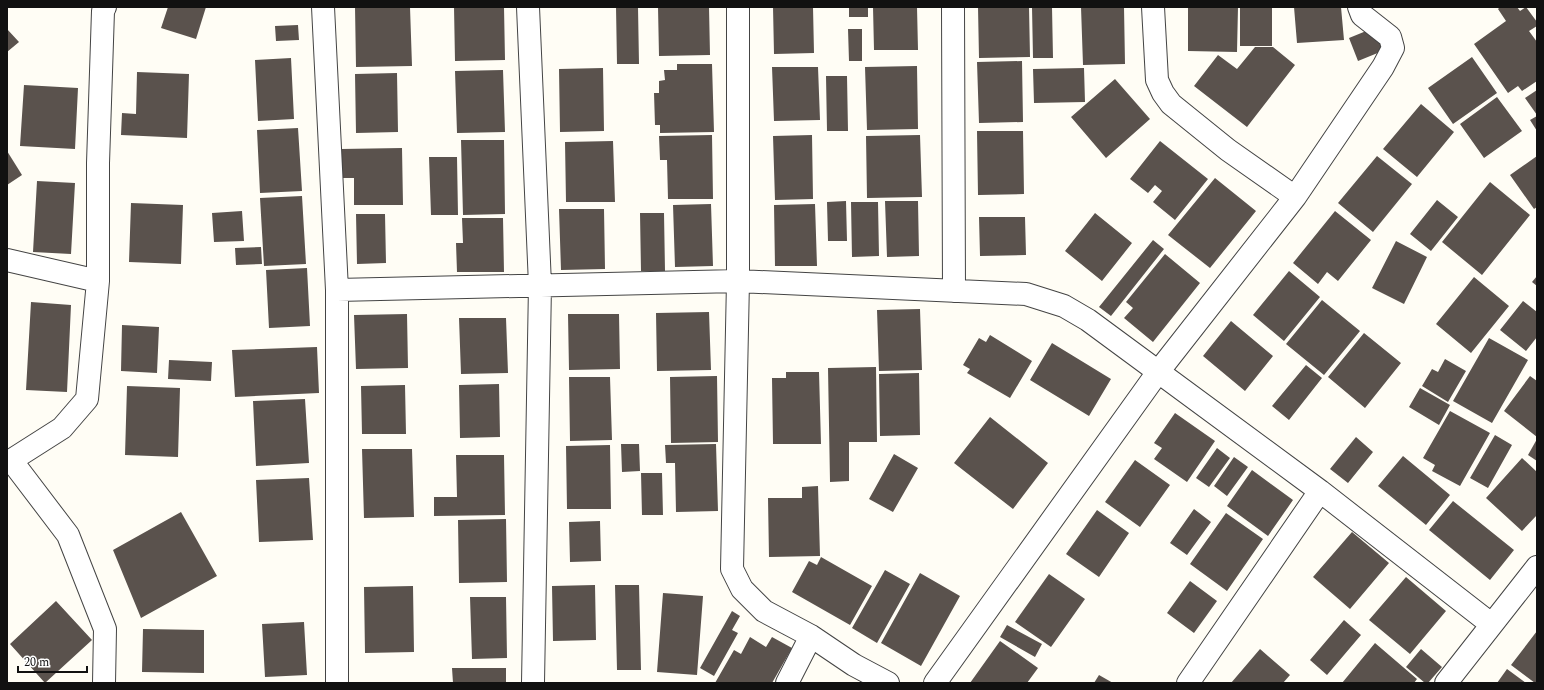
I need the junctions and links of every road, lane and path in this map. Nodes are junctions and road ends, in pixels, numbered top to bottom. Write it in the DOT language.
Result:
graph roads {
  1 [pos="105,7"];
  2 [pos="323,7"];
  3 [pos="528,7"];
  4 [pos="738,7"];
  5 [pos="953,7"];
  6 [pos="1154,7"];
  7 [pos="1359,7"];
  8 [pos="1295,197"];
  9 [pos="7,260"];
  10 [pos="98,281"];
  11 [pos="738,282"];
  12 [pos="540,286"];
  13 [pos="337,290"];
  14 [pos="954,291"];
  15 [pos="1158,372"];
  16 [pos="9,462"];
  17 [pos="1320,491"];
  18 [pos="1537,567"];
  19 [pos="1491,624"];
  20 [pos="811,636"];
  21 [pos="104,683"];
  22 [pos="337,683"];
  23 [pos="533,683"];
  24 [pos="786,683"];
  25 [pos="888,683"];
  26 [pos="935,683"];
  27 [pos="1188,683"];
  28 [pos="1446,683"];
  1 -- 10 [label="street"];
  2 -- 13 [label="street"];
  3 -- 12 [label="street"];
  4 -- 11 [label="street"];
  5 -- 14 [label="street"];
  6 -- 8 [label="street"];
  7 -- 8 [label="street"];
  8 -- 15 [label="street"];
  9 -- 10 [label="street"];
  10 -- 16 [label="street"];
  11 -- 12 [label="street"];
  11 -- 14 [label="street"];
  11 -- 20 [label="street"];
  12 -- 13 [label="street"];
  12 -- 23 [label="street"];
  13 -- 22 [label="street"];
  14 -- 15 [label="street"];
  15 -- 17 [label="street"];
  15 -- 26 [label="street"];
  16 -- 21 [label="street"];
  17 -- 19 [label="street"];
  17 -- 27 [label="street"];
  18 -- 19 [label="street"];
  19 -- 28 [label="street"];
  20 -- 24 [label="street"];
  20 -- 25 [label="street"];
}
